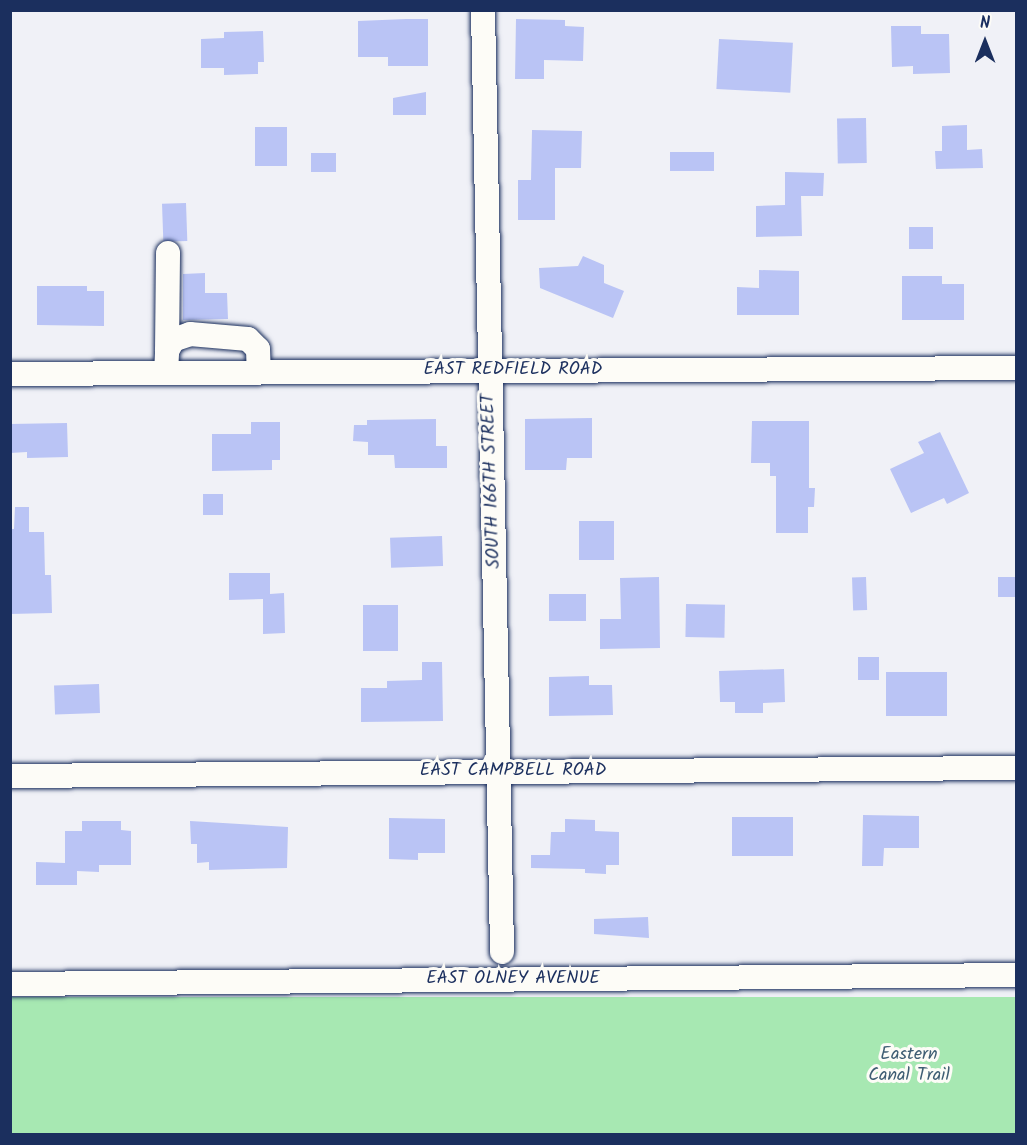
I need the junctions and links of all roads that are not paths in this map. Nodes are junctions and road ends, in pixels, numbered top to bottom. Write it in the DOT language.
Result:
graph roads {
  1 [pos="483,10"];
  2 [pos="168,253"];
  3 [pos="166,362"];
  4 [pos="1017,368"];
  5 [pos="489,370"];
  6 [pos="259,372"];
  7 [pos="10,374"];
  8 [pos="1017,768"];
  9 [pos="500,771"];
  10 [pos="10,776"];
  11 [pos="502,952"];
  12 [pos="1017,975"];
  13 [pos="10,984"];
  1 -- 5 [label="street, SOUTH 166TH STREET"];
  2 -- 3 [label="street"];
  3 -- 6 [label="street, EAST REDFIELD ROAD"];
  3 -- 6 [label="street"];
  3 -- 7 [label="street, EAST REDFIELD ROAD"];
  4 -- 5 [label="street, EAST REDFIELD ROAD"];
  5 -- 6 [label="street, EAST REDFIELD ROAD"];
  5 -- 9 [label="street, SOUTH 166TH STREET"];
  8 -- 9 [label="street, EAST CAMPBELL ROAD"];
  9 -- 10 [label="street, EAST CAMPBELL ROAD"];
  9 -- 11 [label="street, SOUTH 166TH STREET"];
  12 -- 13 [label="street, EAST OLNEY AVENUE"];
}
